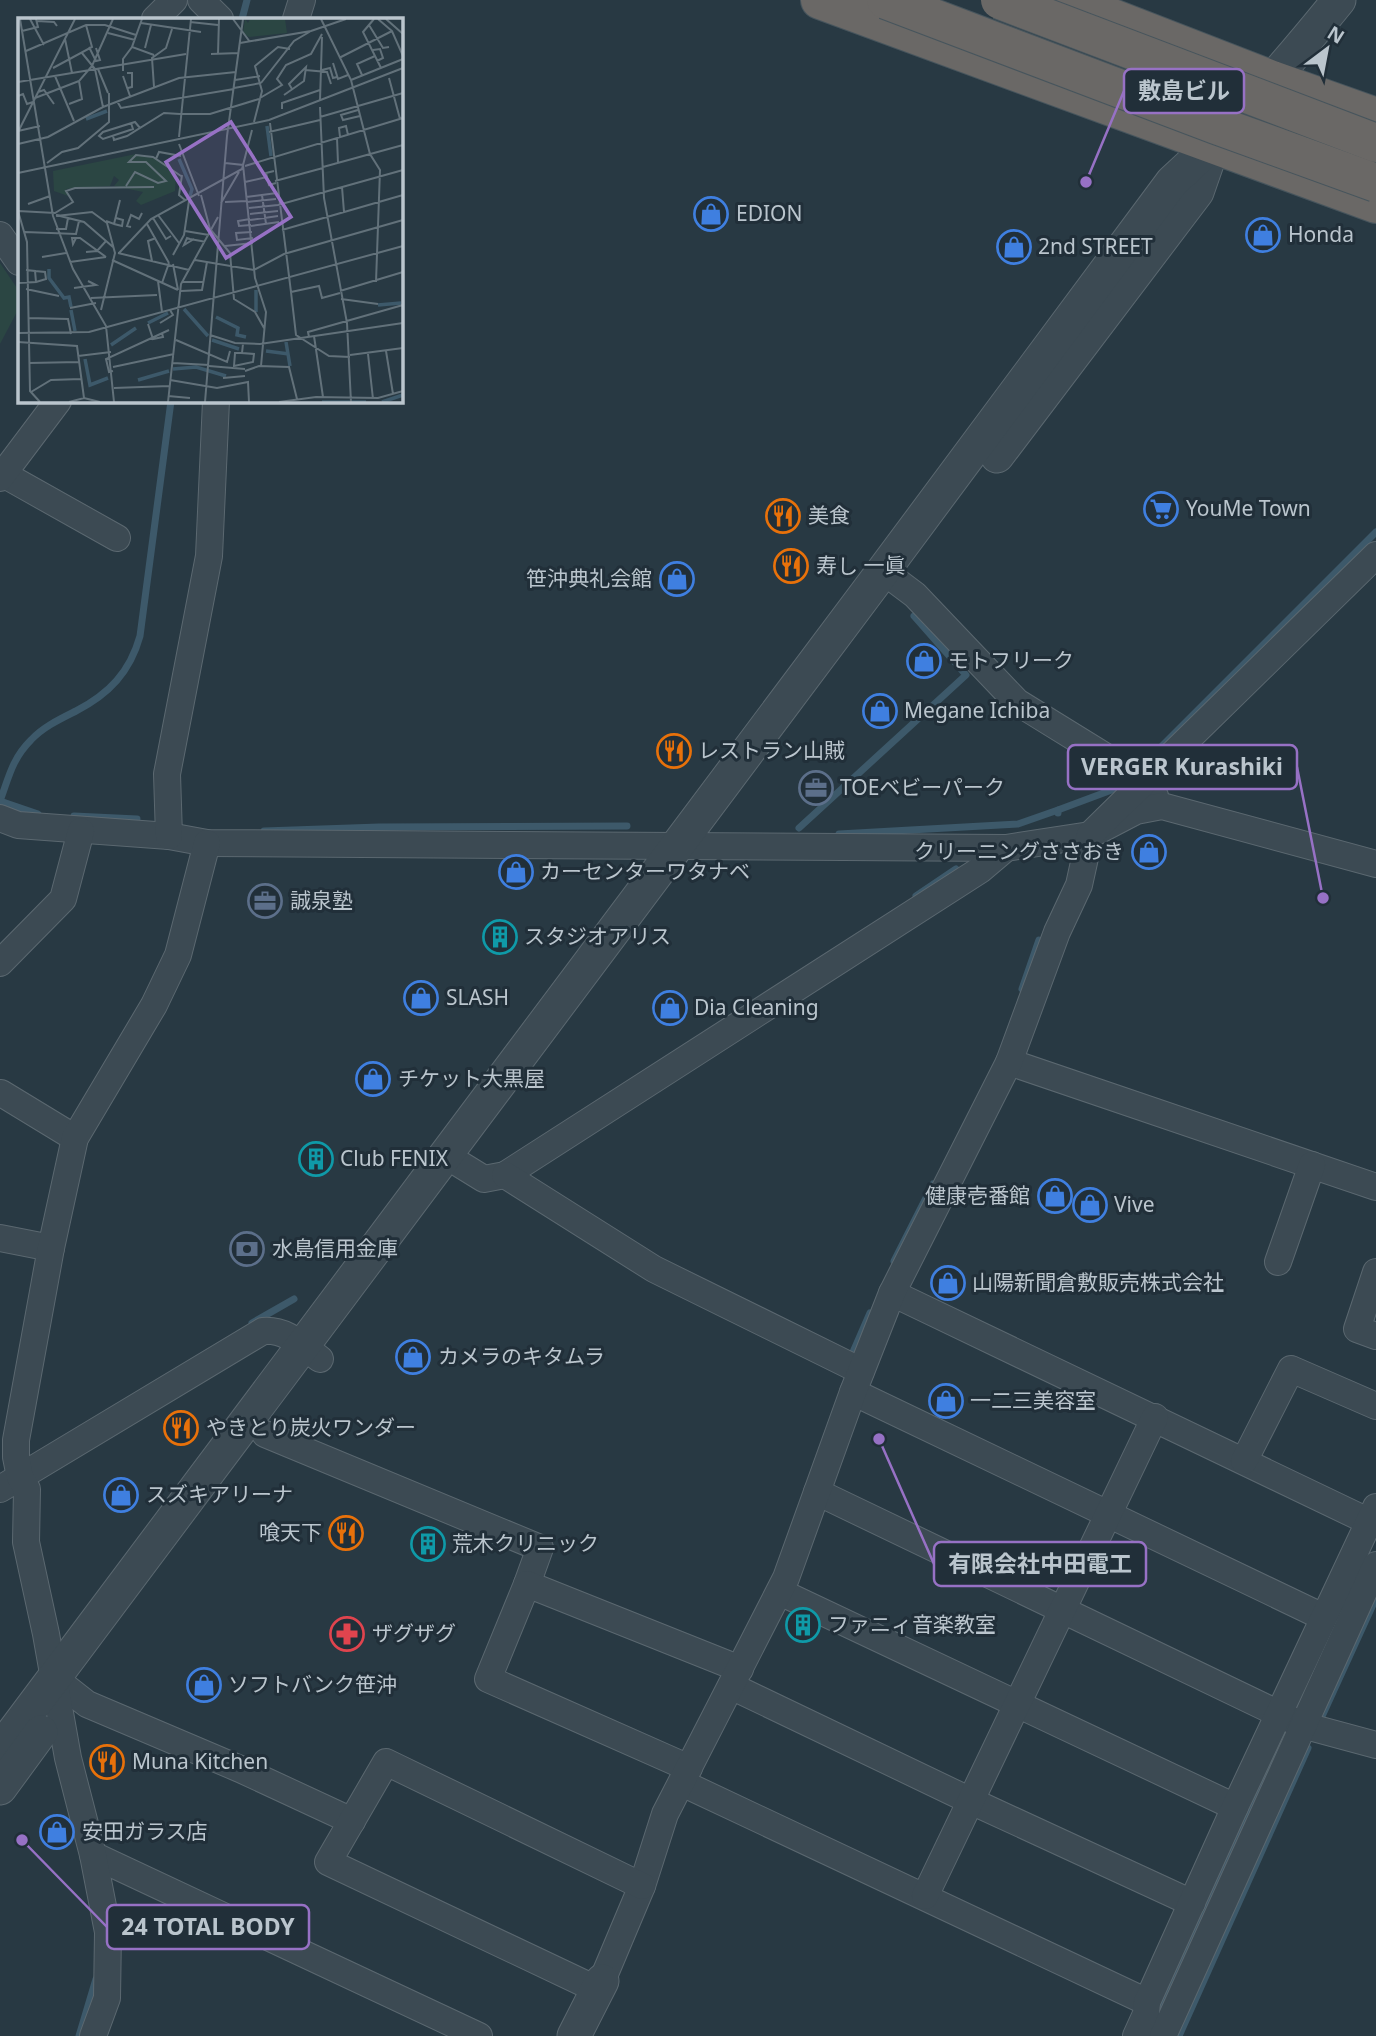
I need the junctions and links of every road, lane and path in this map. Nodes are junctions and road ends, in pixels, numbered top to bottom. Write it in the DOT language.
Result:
graph roads {
  1 [pos="174,0"];
  2 [pos="201,0"];
  3 [pos="302,0"];
  4 [pos="820,0"];
  5 [pos="886,0"];
  6 [pos="1000,0"];
  7 [pos="1066,0"];
  8 [pos="1339,0"];
  9 [pos="156,18"];
  10 [pos="219,18"];
  11 [pos="296,18"];
  12 [pos="1272,79"];
  13 [pos="1376,117"];
  14 [pos="1376,143"];
  15 [pos="1214,144"];
  16 [pos="1376,183"];
  17 [pos="1376,204"];
  18 [pos="0,235"];
  19 [pos="18,261"];
  20 [pos="57,402"];
  21 [pos="216,402"];
  22 [pos="1,476"];
  23 [pos="117,538"];
  24 [pos="1376,555"];
  25 [pos="892,577"];
  26 [pos="1144,781"];
  27 [pos="1162,806"];
  28 [pos="0,818"];
  29 [pos="81,831"];
  30 [pos="1090,835"];
  31 [pos="169,836"];
  32 [pos="206,843"];
  33 [pos="690,846"];
  34 [pos="1006,848"];
  35 [pos="1376,864"];
  36 [pos="0,963"];
  37 [pos="1009,1062"];
  38 [pos="1,1093"];
  39 [pos="75,1138"];
  40 [pos="454,1161"];
  41 [pos="1312,1165"];
  42 [pos="505,1175"];
  43 [pos="1376,1187"];
  44 [pos="0,1238"];
  45 [pos="51,1248"];
  46 [pos="1278,1262"];
  47 [pos="1376,1272"];
  48 [pos="892,1293"];
  49 [pos="1376,1336"];
  50 [pos="312,1352"];
  51 [pos="857,1382"];
  52 [pos="1376,1406"];
  53 [pos="1154,1417"];
  54 [pos="265,1434"];
  55 [pos="1244,1461"];
  56 [pos="10,1483"];
  57 [pos="817,1492"];
  58 [pos="1107,1515"];
  59 [pos="1374,1519"];
  60 [pos="1376,1565"];
  61 [pos="527,1584"];
  62 [pos="780,1592"];
  63 [pos="1062,1609"];
  64 [pos="1323,1617"];
  65 [pos="736,1678"];
  66 [pos="61,1692"];
  67 [pos="1017,1706"];
  68 [pos="1291,1719"];
  69 [pos="1374,1740"];
  70 [pos="0,1750"];
  71 [pos="686,1775"];
  72 [pos="0,1788"];
  73 [pos="971,1801"];
  74 [pos="1235,1807"];
  75 [pos="352,1821"];
  76 [pos="93,1855"];
  77 [pos="642,1886"];
  78 [pos="925,1896"];
  79 [pos="1192,1903"];
  80 [pos="600,1985"];
  81 [pos="1147,2002"];
  82 [pos="93,2036"];
  83 [pos="479,2036"];
  84 [pos="574,2036"];
  85 [pos="1136,2036"];
  86 [pos="1163,2036"];
  1 -- 9 [label="street"];
  2 -- 10 [label="street"];
  3 -- 11 [label="street"];
  4 -- 15 [label="highway"];
  5 -- 16 [label="highway, bridge"];
  6 -- 14 [label="highway, bridge"];
  7 -- 12 [label="highway"];
  8 -- 12 [label="street"];
  12 -- 13 [label="highway"];
  12 -- 15 [label="street"];
  15 -- 17 [label="highway"];
  15 -- 25 [label="street"];
  18 -- 19 [label="street"];
  20 -- 22 [label="street"];
  21 -- 31 [label="street"];
  22 -- 23 [label="street"];
  24 -- 26 [label="street"];
  25 -- 26 [label="street"];
  25 -- 33 [label="street"];
  26 -- 27 [label="street"];
  26 -- 30 [label="street"];
  27 -- 30 [label="street"];
  27 -- 35 [label="street"];
  28 -- 29 [label="street"];
  29 -- 31 [label="street"];
  29 -- 36 [label="street"];
  30 -- 34 [label="street"];
  30 -- 37 [label="street"];
  31 -- 32 [label="street"];
  32 -- 33 [label="street"];
  32 -- 39 [label="street"];
  33 -- 34 [label="street"];
  33 -- 40 [label="street"];
  34 -- 42 [label="street"];
  37 -- 41 [label="street"];
  37 -- 48 [label="street"];
  38 -- 39 [label="street"];
  39 -- 45 [label="street"];
  40 -- 42 [label="street"];
  40 -- 50 [label="street"];
  41 -- 43 [label="street"];
  41 -- 46 [label="street"];
  42 -- 51 [label="street"];
  44 -- 45 [label="street"];
  45 -- 56 [label="street"];
  47 -- 49 [label="street"];
  48 -- 51 [label="street"];
  48 -- 53 [label="street"];
  50 -- 54 [label="street"];
  50 -- 56 [label="street"];
  50 -- 66 [label="street"];
  51 -- 57 [label="street"];
  51 -- 58 [label="street"];
  52 -- 55 [label="street"];
  53 -- 55 [label="street"];
  53 -- 58 [label="street"];
  54 -- 61 [label="street"];
  54 -- 66 [label="street"];
  55 -- 59 [label="street"];
  56 -- 66 [label="street"];
  57 -- 62 [label="street"];
  57 -- 63 [label="street"];
  58 -- 63 [label="street"];
  58 -- 64 [label="street"];
  59 -- 64 [label="street"];
  60 -- 68 [label="street"];
  61 -- 65 [label="street"];
  61 -- 71 [label="street"];
  62 -- 65 [label="street"];
  62 -- 67 [label="street"];
  63 -- 67 [label="street"];
  63 -- 68 [label="street"];
  64 -- 68 [label="street"];
  65 -- 71 [label="street"];
  65 -- 73 [label="street"];
  66 -- 70 [label="street"];
  66 -- 72 [label="street"];
  66 -- 75 [label="street"];
  66 -- 76 [label="street"];
  67 -- 73 [label="street"];
  67 -- 74 [label="street"];
  68 -- 69 [label="street"];
  68 -- 74 [label="street"];
  68 -- 86 [label="street"];
  71 -- 77 [label="street"];
  71 -- 78 [label="street"];
  73 -- 78 [label="street"];
  73 -- 79 [label="street"];
  74 -- 79 [label="street"];
  75 -- 77 [label="street"];
  75 -- 80 [label="street"];
  76 -- 82 [label="street"];
  76 -- 83 [label="street"];
  77 -- 80 [label="street"];
  78 -- 81 [label="street"];
  79 -- 81 [label="street"];
  80 -- 84 [label="street"];
  81 -- 85 [label="street"];
}
